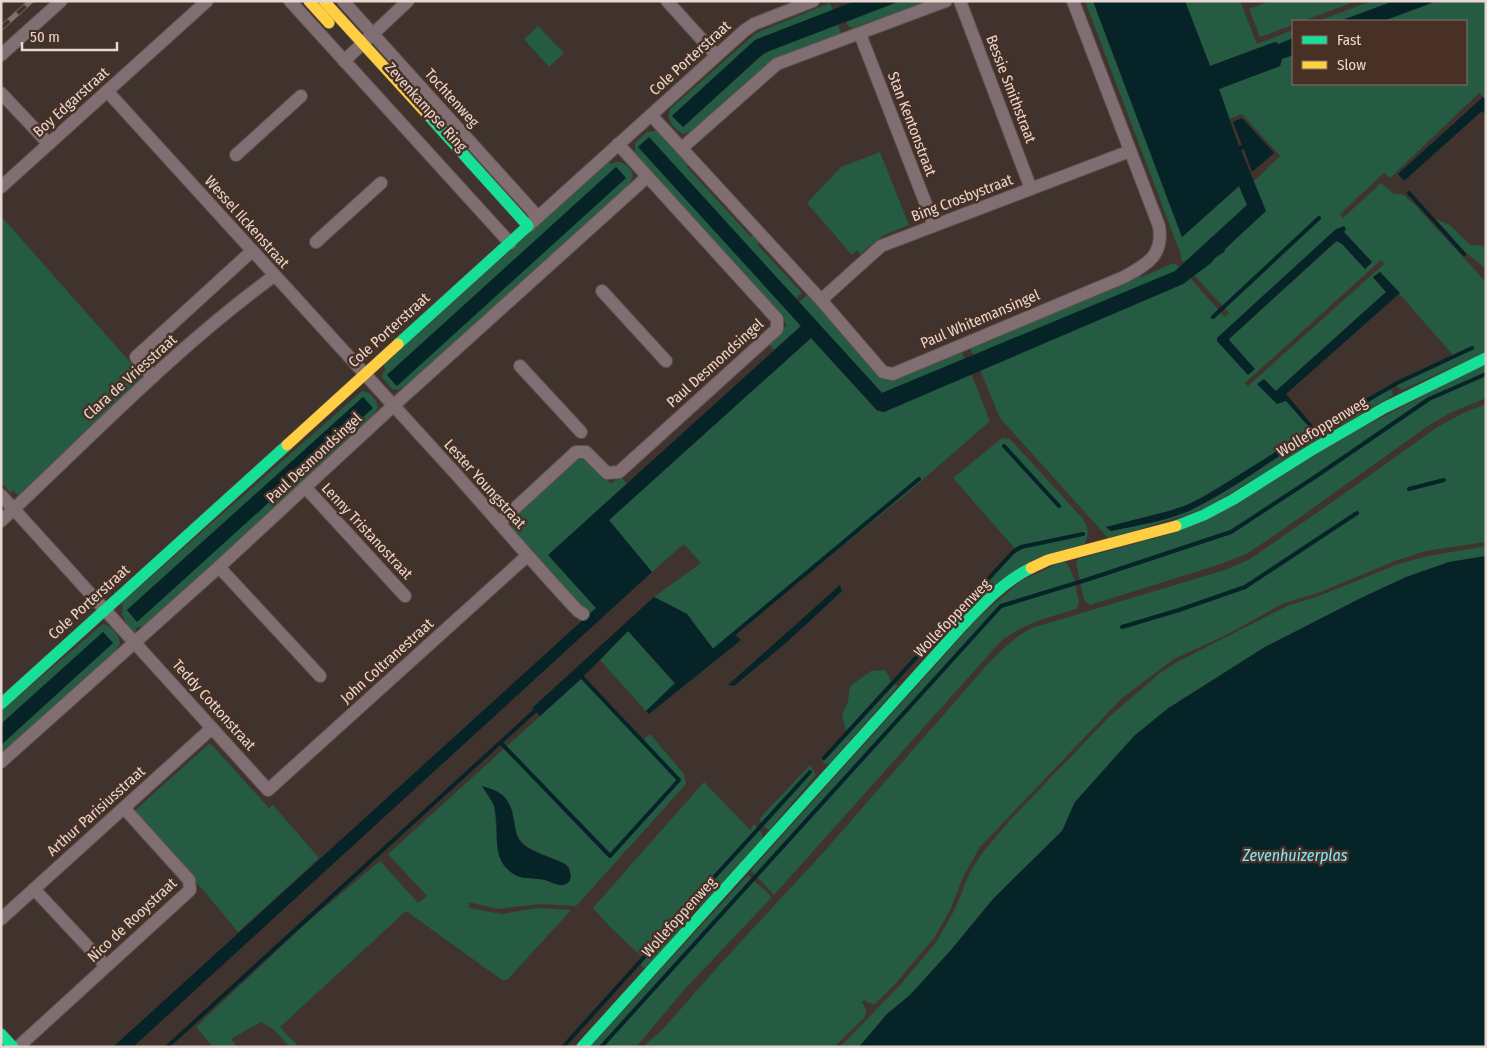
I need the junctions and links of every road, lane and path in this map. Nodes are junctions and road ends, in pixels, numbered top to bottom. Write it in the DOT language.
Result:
graph roads {
  1 [pos="61,1"];
  2 [pos="207,1"];
  3 [pos="290,1"];
  4 [pos="309,1"];
  5 [pos="324,1"];
  6 [pos="343,1"];
  7 [pos="408,1"];
  8 [pos="668,1"];
  9 [pos="813,1"];
  10 [pos="946,1"];
  11 [pos="960,1"];
  12 [pos="1073,1"];
  13 [pos="372,34"];
  14 [pos="860,34"];
  15 [pos="358,47"];
  16 [pos="1,55"];
  17 [pos="716,55"];
  18 [pos="344,61"];
  19 [pos="107,91"];
  20 [pos="1,92"];
  21 [pos="301,96"];
  22 [pos="651,115"];
  23 [pos="49,144"];
  24 [pos="618,144"];
  25 [pos="682,148"];
  26 [pos="1130,151"];
  27 [pos="236,155"];
  28 [pos="648,176"];
  29 [pos="381,183"];
  30 [pos="1,187"];
  31 [pos="1031,189"];
  32 [pos="538,217"];
  33 [pos="934,225"];
  34 [pos="524,230"];
  35 [pos="316,242"];
  36 [pos="510,243"];
  37 [pos="252,251"];
  38 [pos="274,276"];
  39 [pos="602,291"];
  40 [pos="821,300"];
  41 [pos="1486,358"];
  42 [pos="666,361"];
  43 [pos="520,366"];
  44 [pos="364,375"];
  45 [pos="154,377"];
  46 [pos="393,406"];
  47 [pos="581,432"];
  48 [pos="305,488"];
  49 [pos="1,495"];
  50 [pos="14,509"];
  51 [pos="1,521"];
  52 [pos="499,523"];
  53 [pos="527,556"];
  54 [pos="219,567"];
  55 [pos="405,596"];
  56 [pos="105,610"];
  57 [pos="583,614"];
  58 [pos="135,642"];
  59 [pos="320,676"];
  60 [pos="1,704"];
  61 [pos="212,728"];
  62 [pos="1,762"];
  63 [pos="268,790"];
  64 [pos="124,808"];
  65 [pos="34,890"];
  66 [pos="1,919"];
  67 [pos="106,966"];
  68 [pos="1,1034"];
  69 [pos="13,1047"];
  70 [pos="18,1047"];
  71 [pos="582,1047"];
  1 -- 16 [label="street"];
  2 -- 19 [label="street, Boy Edgarstraat"];
  3 -- 18 [label="street"];
  4 -- 15 [label="street, Zevenkampse Ring"];
  5 -- 15 [label="street, Zevenkampse Ring"];
  6 -- 13 [label="street, Tochtenweg"];
  7 -- 13 [label="street"];
  8 -- 17 [label="street"];
  9 -- 17 [label="street, Cole Porterstraat"];
  10 -- 14 [label="street"];
  11 -- 31 [label="street, Bessie Smithstraat"];
  12 -- 26 [label="street, Paul Whitemansingel"];
  13 -- 15 [label="street"];
  13 -- 32 [label="street, Tochtenweg"];
  14 -- 25 [label="street"];
  14 -- 33 [label="street, Stan Kentonstraat"];
  15 -- 18 [label="street"];
  15 -- 34 [label="street, Zevenkampse Ring"];
  15 -- 34 [label="street, Zevenkampse Ring"];
  17 -- 22 [label="street, Cole Porterstraat"];
  18 -- 36 [label="street"];
  19 -- 23 [label="street, Boy Edgarstraat"];
  19 -- 37 [label="street, Wessel Ilckenstraat"];
  20 -- 23 [label="street"];
  21 -- 27 [label="street"];
  22 -- 24 [label="street, Cole Porterstraat"];
  22 -- 25 [label="street, Paul Whitemansingel"];
  23 -- 30 [label="street, Boy Edgarstraat"];
  24 -- 28 [label="street, Paul Desmondsingel"];
  24 -- 32 [label="street, Cole Porterstraat"];
  25 -- 40 [label="street, Paul Whitemansingel"];
  26 -- 31 [label="street, Bing Crosbystraat"];
  26 -- 40 [label="street, Paul Whitemansingel"];
  28 -- 46 [label="street, Paul Desmondsingel"];
  28 -- 52 [label="street, Paul Desmondsingel"];
  29 -- 35 [label="street"];
  31 -- 33 [label="street, Bing Crosbystraat"];
  32 -- 34 [label="street, Cole Porterstraat"];
  33 -- 40 [label="street, Bing Crosbystraat"];
  34 -- 36 [label="street, Cole Porterstraat"];
  36 -- 44 [label="street, Cole Porterstraat"];
  37 -- 38 [label="street, Wessel Ilckenstraat"];
  37 -- 45 [label="street"];
  38 -- 44 [label="street, Wessel Ilckenstraat"];
  38 -- 45 [label="street, Clara de Vriesstraat"];
  39 -- 42 [label="street"];
  41 -- 71 [label="street, Wollefoppenweg"];
  43 -- 47 [label="street"];
  44 -- 46 [label="street, Lester Youngstraat"];
  44 -- 56 [label="street, Cole Porterstraat"];
  45 -- 50 [label="street, Clara de Vriesstraat"];
  46 -- 48 [label="street, Paul Desmondsingel"];
  46 -- 52 [label="street, Lester Youngstraat"];
  48 -- 54 [label="street, Paul Desmondsingel"];
  48 -- 55 [label="street, Lenny Tristanostraat"];
  49 -- 50 [label="street, Teddy Cottonstraat"];
  50 -- 51 [label="street, Clara de Vriesstraat"];
  50 -- 56 [label="street, Teddy Cottonstraat"];
  52 -- 53 [label="street, Lester Youngstraat"];
  53 -- 57 [label="street, Lester Youngstraat"];
  53 -- 63 [label="street, John Coltranestraat"];
  54 -- 58 [label="street, Paul Desmondsingel"];
  54 -- 59 [label="street"];
  56 -- 58 [label="street, Teddy Cottonstraat"];
  56 -- 60 [label="street, Cole Porterstraat"];
  58 -- 61 [label="street, Teddy Cottonstraat"];
  58 -- 62 [label="street, Paul Desmondsingel"];
  61 -- 63 [label="street, Teddy Cottonstraat"];
  61 -- 64 [label="street, Arthur Parisiusstraat"];
  64 -- 65 [label="street, Arthur Parisiusstraat"];
  64 -- 67 [label="street, Nico de Rooystraat"];
  65 -- 66 [label="street, Arthur Parisiusstraat"];
  65 -- 67 [label="street"];
  67 -- 70 [label="street, Nico de Rooystraat"];
  68 -- 69 [label="street"];
}
